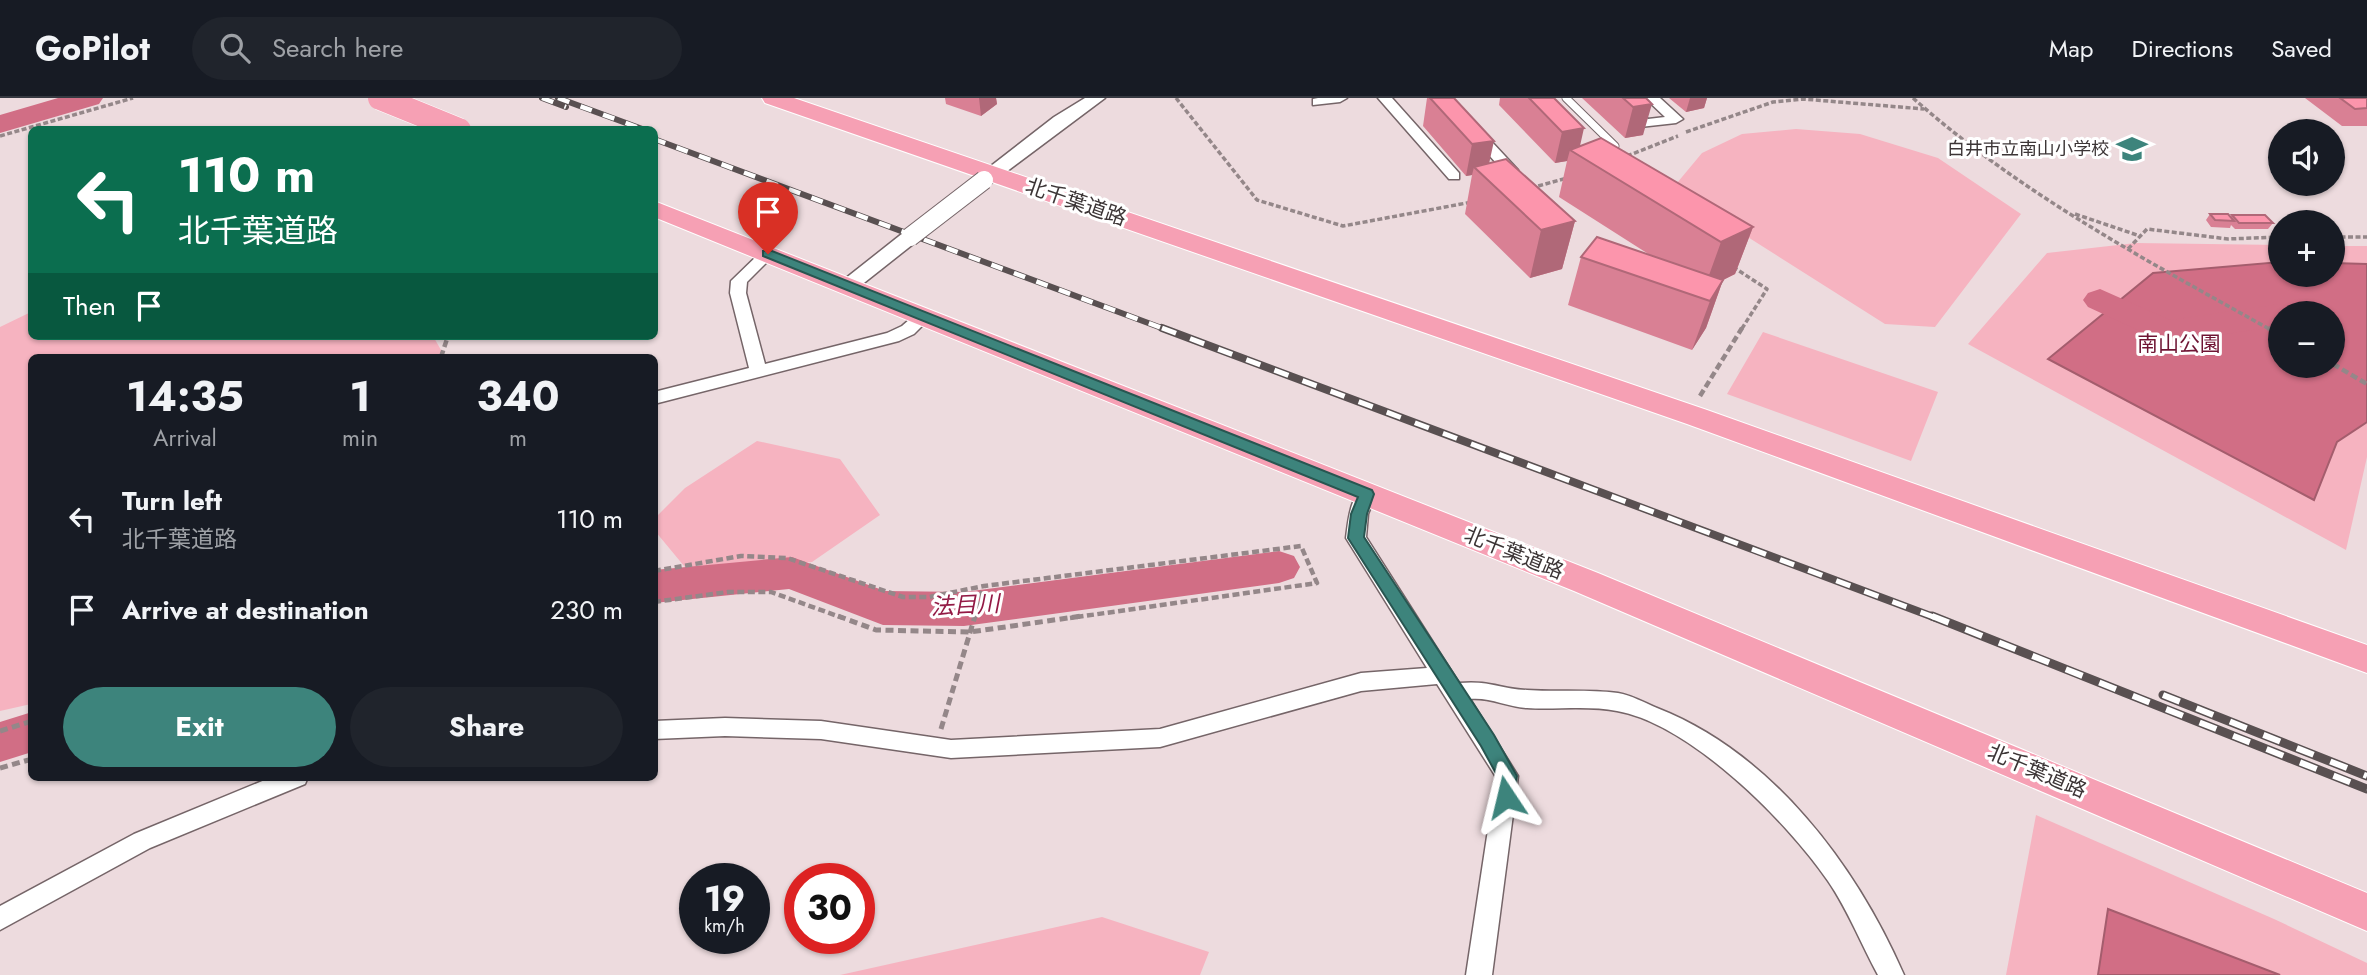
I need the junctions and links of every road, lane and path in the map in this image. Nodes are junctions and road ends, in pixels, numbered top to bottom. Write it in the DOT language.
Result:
graph roads {
  1 [pos="133,98"];
  2 [pos="380,98"];
  3 [pos="773,98"];
  4 [pos="1097,98"];
  5 [pos="1176,98"];
  6 [pos="1340,98"];
  7 [pos="1385,98"];
  8 [pos="1444,98"];
  9 [pos="1566,98"];
  10 [pos="1614,98"];
  11 [pos="1651,98"];
  12 [pos="1913,98"];
  13 [pos="1318,102"];
  14 [pos="1924,108"];
  15 [pos="35,126"];
  16 [pos="449,126"];
  17 [pos="28,128"];
  18 [pos="0,136"];
  19 [pos="1594,150"];
  20 [pos="1615,161"];
  21 [pos="1513,173"];
  22 [pos="1576,175"];
  23 [pos="988,176"];
  24 [pos="1454,176"];
  25 [pos="1527,189"];
  26 [pos="1475,201"];
  27 [pos="658,210"];
  28 [pos="2065,211"];
  29 [pos="2140,236"];
  30 [pos="2268,237"];
  31 [pos="2345,237"];
  32 [pos="2367,237"];
  33 [pos="2128,248"];
  34 [pos="768,254"];
  35 [pos="1722,260"];
  36 [pos="854,281"];
  37 [pos="923,317"];
  38 [pos="2268,328"];
  39 [pos="758,370"];
  40 [pos="2345,372"];
  41 [pos="2367,384"];
  42 [pos="658,397"];
  43 [pos="1698,399"];
  44 [pos="1367,494"];
  45 [pos="658,570"];
  46 [pos="985,586"];
  47 [pos="658,601"];
  48 [pos="970,632"];
  49 [pos="2367,659"];
  50 [pos="1449,684"];
  51 [pos="28,722"];
  52 [pos="658,730"];
  53 [pos="0,731"];
  54 [pos="935,747"];
  55 [pos="28,760"];
  56 [pos="0,768"];
  57 [pos="287,781"];
  58 [pos="2367,912"];
  59 [pos="0,919"];
  60 [pos="1479,975"];
  61 [pos="1891,975"];
  1 -- 15 [label="path"];
  2 -- 16 [label="highway, bridge"];
  3 -- 23 [label="highway, 北千葉道路"];
  4 -- 23 [label="street"];
  5 -- 26 [label="path"];
  6 -- 13 [label="street"];
  7 -- 24 [label="street"];
  8 -- 21 [label="street"];
  9 -- 19 [label="lane"];
  10 -- 11 [label="street"];
  12 -- 14 [label="path"];
  14 -- 20 [label="path"];
  14 -- 28 [label="path"];
  17 -- 18 [label="path"];
  22 -- 25 [label="path"];
  23 -- 36 [label="street, bridge"];
  23 -- 49 [label="highway, 北千葉道路"];
  27 -- 34 [label="highway, 北千葉道路"];
  28 -- 29 [label="path"];
  28 -- 33 [label="path"];
  29 -- 30 [label="path"];
  29 -- 33 [label="path"];
  31 -- 32 [label="path"];
  33 -- 38 [label="path"];
  34 -- 36 [label="highway, 北千葉道路"];
  34 -- 39 [label="street"];
  35 -- 43 [label="path"];
  36 -- 37 [label="highway, 北千葉道路"];
  37 -- 39 [label="street"];
  37 -- 44 [label="highway, 北千葉道路"];
  39 -- 42 [label="street"];
  40 -- 41 [label="path"];
  44 -- 50 [label="street"];
  44 -- 58 [label="highway, 北千葉道路"];
  45 -- 46 [label="path"];
  46 -- 48 [label="path"];
  46 -- 48 [label="path"];
  47 -- 48 [label="path"];
  48 -- 54 [label="path"];
  50 -- 54 [label="street"];
  50 -- 60 [label="street"];
  50 -- 61 [label="street"];
  51 -- 53 [label="path"];
  52 -- 54 [label="street"];
  55 -- 56 [label="path"];
  57 -- 59 [label="street"];
}
